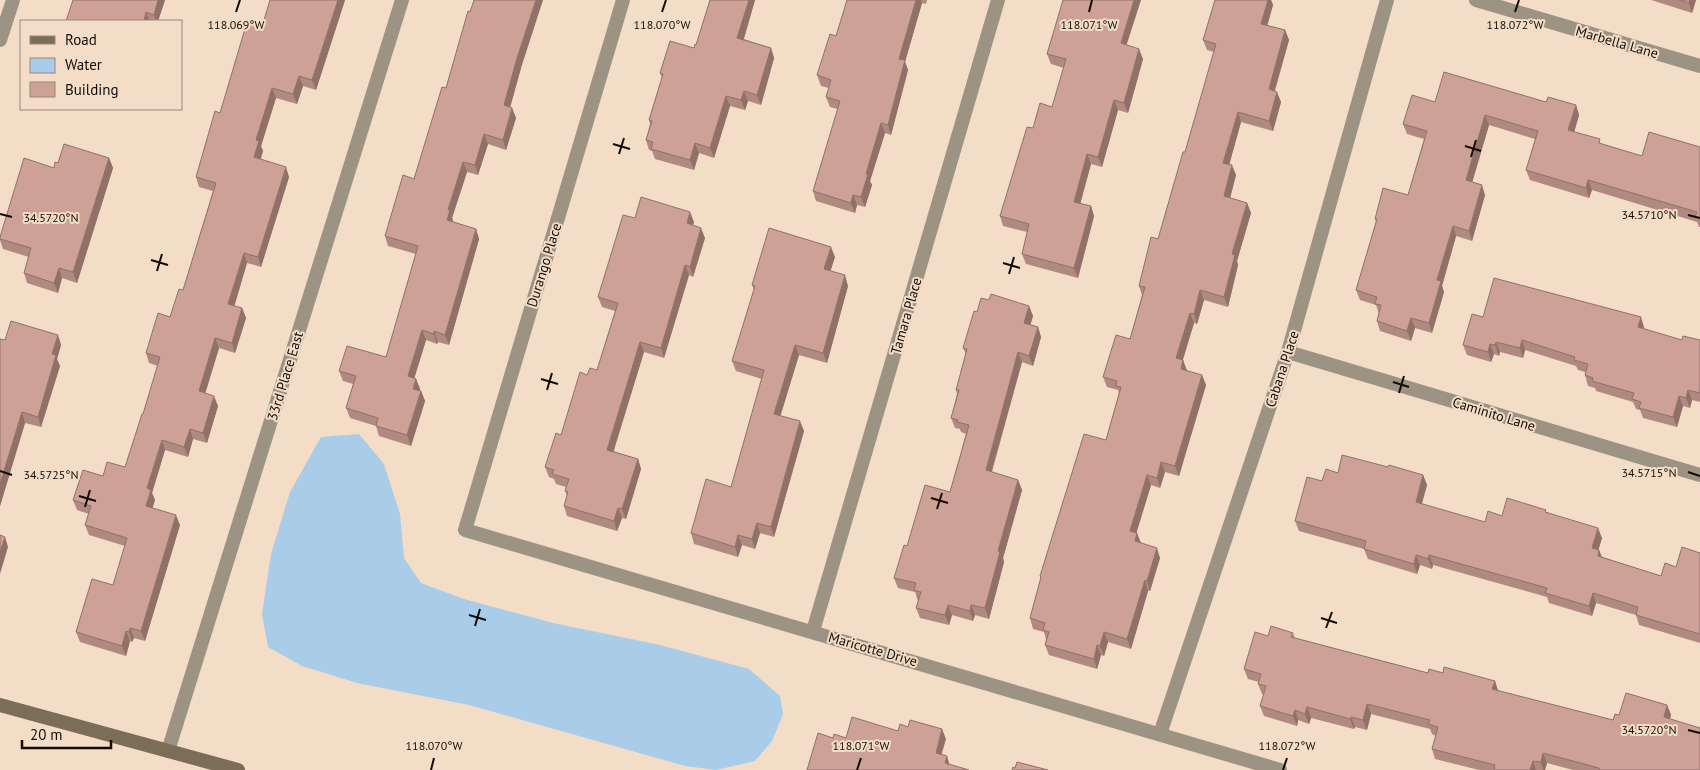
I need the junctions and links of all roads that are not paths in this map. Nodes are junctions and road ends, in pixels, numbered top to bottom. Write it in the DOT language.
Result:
graph roads {
  1 [pos="13,0"];
  2 [pos="402,0"];
  3 [pos="623,0"];
  4 [pos="998,0"];
  5 [pos="1387,0"];
  6 [pos="1476,0"];
  7 [pos="0,40"];
  8 [pos="1700,66"];
  9 [pos="1288,352"];
  10 [pos="1700,475"];
  11 [pos="465,530"];
  12 [pos="813,631"];
  13 [pos="0,705"];
  14 [pos="1160,734"];
  15 [pos="168,751"];
  16 [pos="238,770"];
  17 [pos="1280,770"];
  1 -- 7 [label="street"];
  2 -- 15 [label="street, 33rd Place East"];
  3 -- 11 [label="street, Durango Place"];
  4 -- 12 [label="street, Tamara Place"];
  5 -- 9 [label="street, Cabana Place"];
  6 -- 8 [label="street, Marbella Lane"];
  9 -- 10 [label="street, Caminito Lane"];
  9 -- 14 [label="street, Cabana Place"];
  11 -- 12 [label="street, Maricotte Drive"];
  12 -- 14 [label="street, Maricotte Drive"];
  13 -- 15 [label="main road"];
  14 -- 17 [label="street, Maricotte Drive"];
  15 -- 16 [label="main road"];
}
